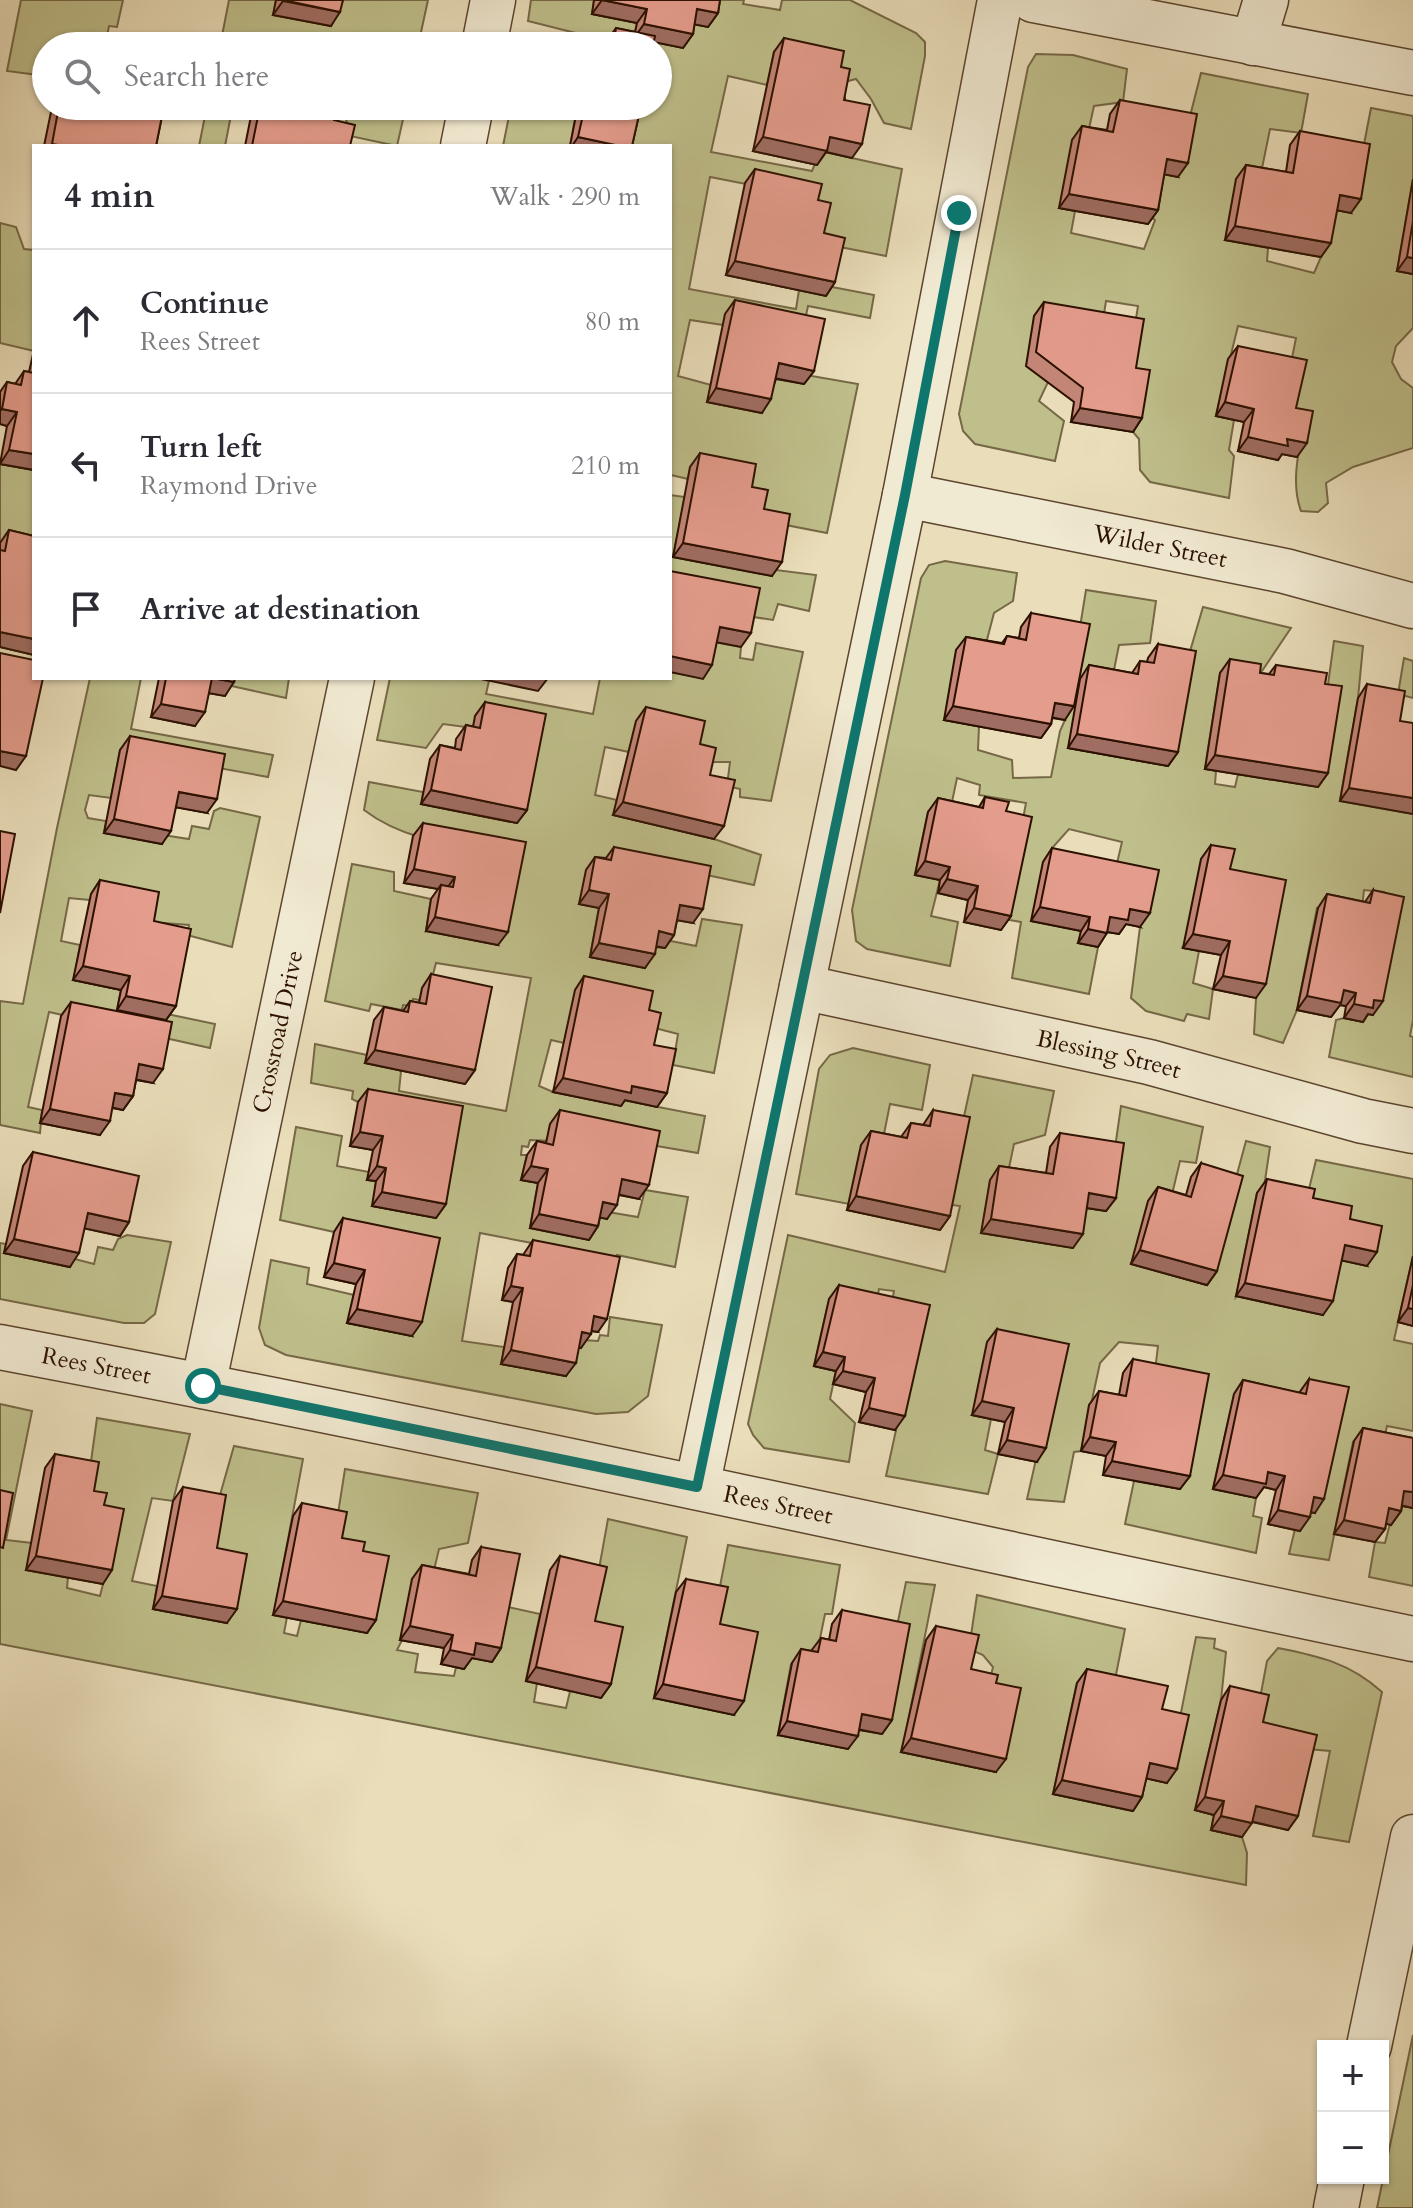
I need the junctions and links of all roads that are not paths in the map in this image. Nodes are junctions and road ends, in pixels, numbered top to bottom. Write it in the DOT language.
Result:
graph roads {
  1 [pos="493,0"];
  2 [pos="1000,0"];
  3 [pos="1033,0"];
  4 [pos="1266,0"];
  5 [pos="487,32"];
  6 [pos="1253,43"];
  7 [pos="1413,73"];
  8 [pos="468,120"];
  9 [pos="463,144"];
  10 [pos="905,495"];
  11 [pos="1413,606"];
  12 [pos="352,680"];
  13 [pos="802,987"];
  14 [pos="1413,1131"];
  15 [pos="0,1347"];
  16 [pos="203,1386"];
  17 [pos="697,1487"];
  18 [pos="1413,1639"];
  19 [pos="1413,1837"];
  20 [pos="1370,2040"];
  21 [pos="1341,2184"];
  22 [pos="1336,2208"];
  1 -- 5 [label="street"];
  2 -- 10 [label="street"];
  3 -- 6 [label="street"];
  4 -- 6 [label="street"];
  6 -- 7 [label="street"];
  8 -- 9 [label="street"];
  10 -- 11 [label="street, Wilder Street"];
  10 -- 13 [label="street"];
  12 -- 16 [label="street, Crossroad Drive"];
  13 -- 14 [label="street, Blessing Street"];
  13 -- 17 [label="street"];
  15 -- 16 [label="street, Rees Street"];
  16 -- 17 [label="street, Rees Street"];
  17 -- 18 [label="street, Rees Street"];
  19 -- 20 [label="street"];
  21 -- 22 [label="street"];
}
